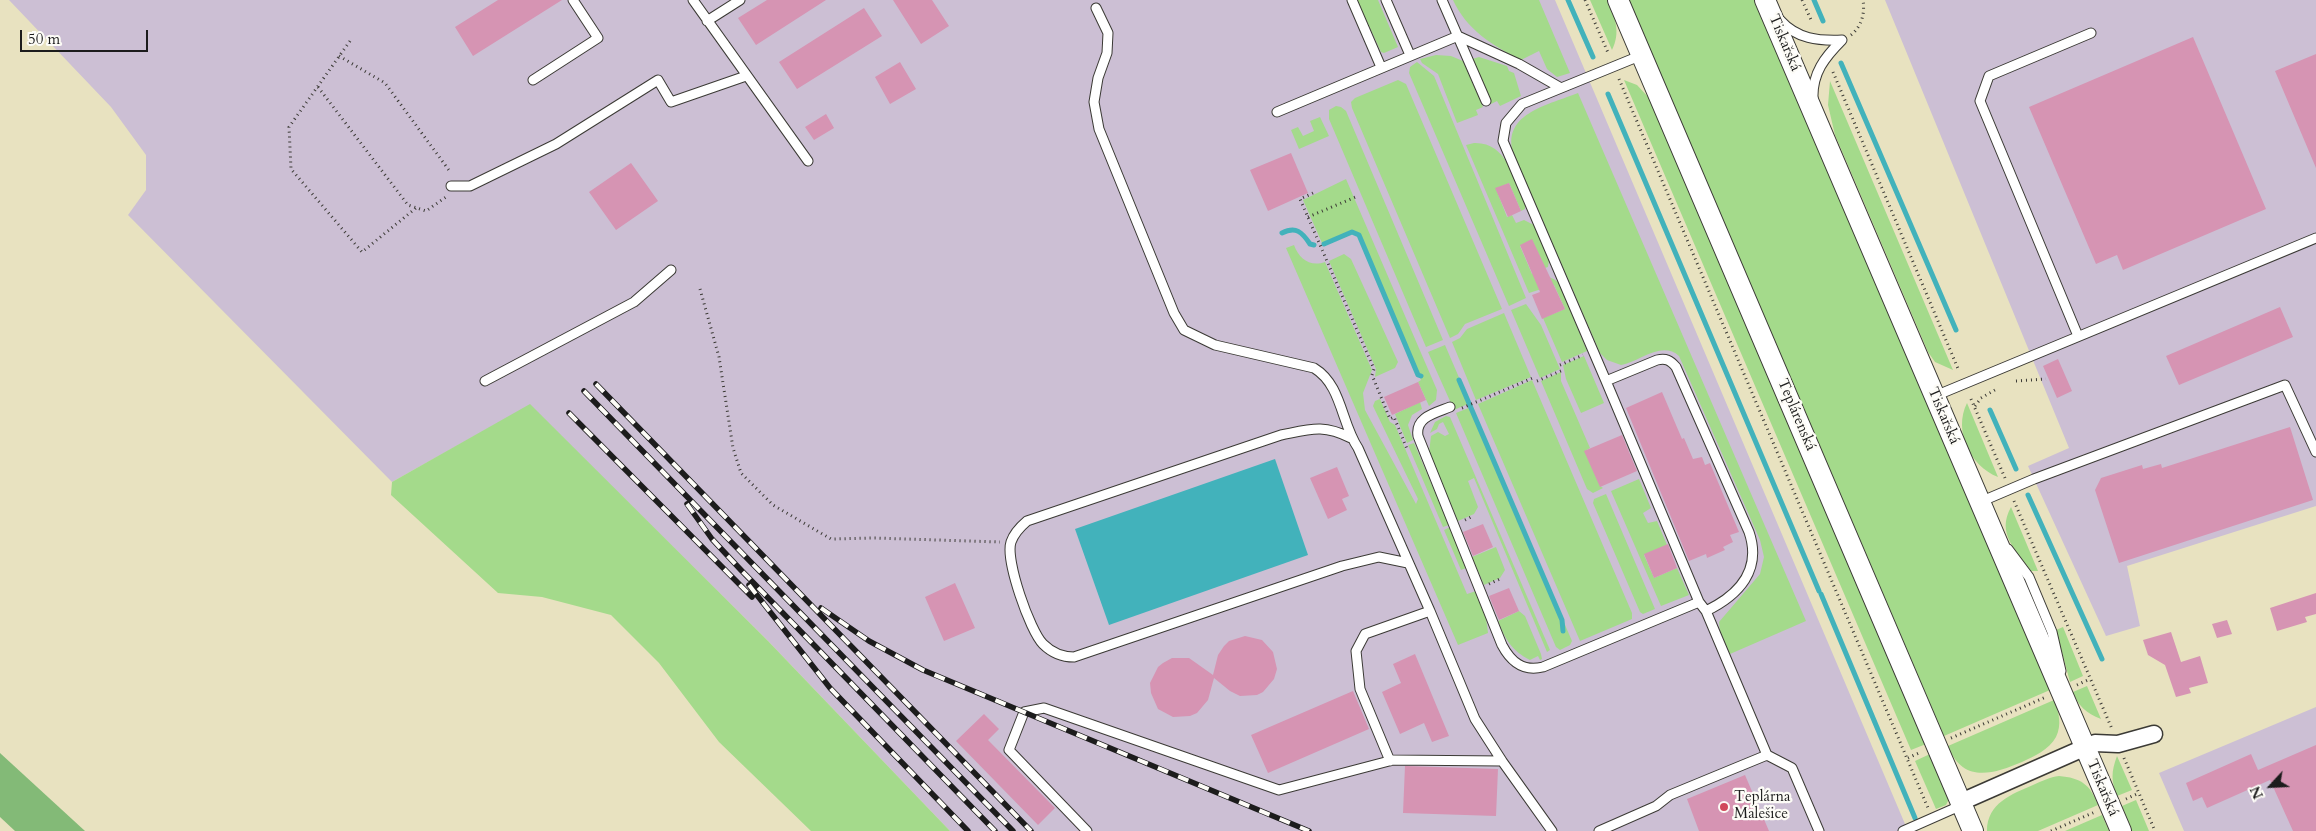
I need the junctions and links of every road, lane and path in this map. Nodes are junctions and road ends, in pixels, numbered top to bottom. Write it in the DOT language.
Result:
graph roads {
  1 [pos="574,0"];
  2 [pos="693,0"];
  3 [pos="740,0"];
  4 [pos="1352,0"];
  5 [pos="1386,0"];
  6 [pos="1442,0"];
  7 [pos="1585,0"];
  8 [pos="1618,0"];
  9 [pos="1766,0"];
  10 [pos="1802,0"];
  11 [pos="1863,0"];
  12 [pos="1096,8"];
  13 [pos="707,21"];
  14 [pos="1812,22"];
  15 [pos="2091,33"];
  16 [pos="1458,36"];
  17 [pos="1842,40"];
  18 [pos="350,41"];
  19 [pos="1410,55"];
  20 [pos="1609,55"];
  21 [pos="1642,55"];
  22 [pos="339,56"];
  23 [pos="1381,67"];
  24 [pos="1833,72"];
  25 [pos="746,76"];
  26 [pos="1619,79"];
  27 [pos="534,80"];
  28 [pos="318,86"];
  29 [pos="1561,88"];
  30 [pos="1486,101"];
  31 [pos="1277,112"];
  32 [pos="1817,121"];
  33 [pos="808,161"];
  34 [pos="451,186"];
  35 [pos="1313,193"];
  36 [pos="1358,196"];
  37 [pos="416,208"];
  38 [pos="1308,217"];
  39 [pos="2316,238"];
  40 [pos="671,270"];
  41 [pos="700,289"];
  42 [pos="2078,336"];
  43 [pos="1593,351"];
  44 [pos="1560,365"];
  45 [pos="1563,370"];
  46 [pos="1959,371"];
  47 [pos="2046,379"];
  48 [pos="485,381"];
  49 [pos="1606,381"];
  50 [pos="2016,382"];
  51 [pos="1995,390"];
  52 [pos="1934,396"];
  53 [pos="1971,399"];
  54 [pos="1974,406"];
  55 [pos="1450,407"];
  56 [pos="1461,409"];
  57 [pos="1351,438"];
  58 [pos="1409,452"];
  59 [pos="2316,452"];
  60 [pos="2005,478"];
  61 [pos="2014,501"];
  62 [pos="1980,502"];
  63 [pos="1011,543"];
  64 [pos="1408,563"];
  65 [pos="1502,578"];
  66 [pos="1479,588"];
  67 [pos="1698,602"];
  68 [pos="1430,611"];
  69 [pos="1706,611"];
  70 [pos="2090,679"];
  71 [pos="2072,687"];
  72 [pos="2052,695"];
  73 [pos="2154,734"];
  74 [pos="1946,741"];
  75 [pos="2118,744"];
  76 [pos="2085,747"];
  77 [pos="1928,749"];
  78 [pos="1767,755"];
  79 [pos="1908,758"];
  80 [pos="1390,761"];
  81 [pos="1502,762"];
  82 [pos="2139,794"];
  83 [pos="1961,802"];
  84 [pos="2119,802"];
  85 [pos="2100,810"];
  86 [pos="1930,812"];
  87 [pos="1087,831"];
  88 [pos="1552,831"];
  89 [pos="1599,831"];
  90 [pos="1819,831"];
  91 [pos="1903,831"];
  92 [pos="1973,831"];
  93 [pos="2051,831"];
  94 [pos="2121,831"];
  95 [pos="2155,831"];
  1 -- 27 [label="lane"];
  2 -- 13 [label="lane"];
  3 -- 13 [label="lane"];
  4 -- 23 [label="lane"];
  5 -- 19 [label="lane"];
  6 -- 16 [label="lane"];
  7 -- 20 [label="path"];
  8 -- 21 [label="street, Teplárenská"];
  9 -- 17 [label="lane"];
  9 -- 32 [label="street, Tiskařská"];
  10 -- 14 [label="path"];
  11 -- 17 [label="path"];
  12 -- 57 [label="lane"];
  13 -- 25 [label="lane"];
  15 -- 42 [label="lane"];
  16 -- 19 [label="lane"];
  16 -- 29 [label="lane"];
  16 -- 30 [label="lane"];
  17 -- 32 [label="lane"];
  18 -- 22 [label="path"];
  19 -- 23 [label="lane"];
  21 -- 29 [label="lane"];
  21 -- 83 [label="street, Teplárenská"];
  22 -- 28 [label="path"];
  22 -- 34 [label="path"];
  23 -- 31 [label="lane"];
  24 -- 46 [label="path"];
  25 -- 33 [label="lane"];
  25 -- 34 [label="lane"];
  26 -- 79 [label="path"];
  28 -- 37 [label="path"];
  28 -- 37 [label="path"];
  29 -- 43 [label="lane"];
  32 -- 52 [label="street, Tiskařská"];
  34 -- 37 [label="path"];
  35 -- 38 [label="path"];
  36 -- 38 [label="path"];
  38 -- 58 [label="path"];
  39 -- 42 [label="lane"];
  40 -- 48 [label="lane"];
  41 -- 63 [label="path"];
  42 -- 52 [label="lane"];
  43 -- 44 [label="path"];
  43 -- 49 [label="lane"];
  45 -- 56 [label="path"];
  47 -- 50 [label="path"];
  49 -- 67 [label="lane"];
  49 -- 69 [label="lane"];
  51 -- 54 [label="path"];
  52 -- 62 [label="street, Tiskařská"];
  53 -- 54 [label="path"];
  54 -- 60 [label="path"];
  55 -- 66 [label="lane"];
  57 -- 63 [label="lane"];
  57 -- 64 [label="lane"];
  59 -- 62 [label="lane"];
  61 -- 70 [label="path"];
  62 -- 76 [label="street, Tiskařská"];
  63 -- 64 [label="lane"];
  64 -- 68 [label="lane"];
  65 -- 66 [label="path"];
  66 -- 67 [label="lane"];
  67 -- 69 [label="lane"];
  68 -- 80 [label="lane"];
  68 -- 81 [label="lane"];
  69 -- 78 [label="lane"];
  70 -- 71 [label="path"];
  70 -- 75 [label="path"];
  72 -- 74 [label="path"];
  73 -- 75 [label="street"];
  75 -- 76 [label="street"];
  75 -- 82 [label="path"];
  76 -- 83 [label="street"];
  76 -- 94 [label="street, Tiskařská"];
  77 -- 79 [label="path"];
  78 -- 89 [label="lane"];
  78 -- 90 [label="lane"];
  79 -- 86 [label="path"];
  80 -- 81 [label="lane"];
  80 -- 87 [label="lane"];
  81 -- 88 [label="lane"];
  82 -- 84 [label="path"];
  82 -- 95 [label="path"];
  83 -- 91 [label="lane"];
  83 -- 92 [label="street, Teplárenská"];
  85 -- 93 [label="path"];
}
